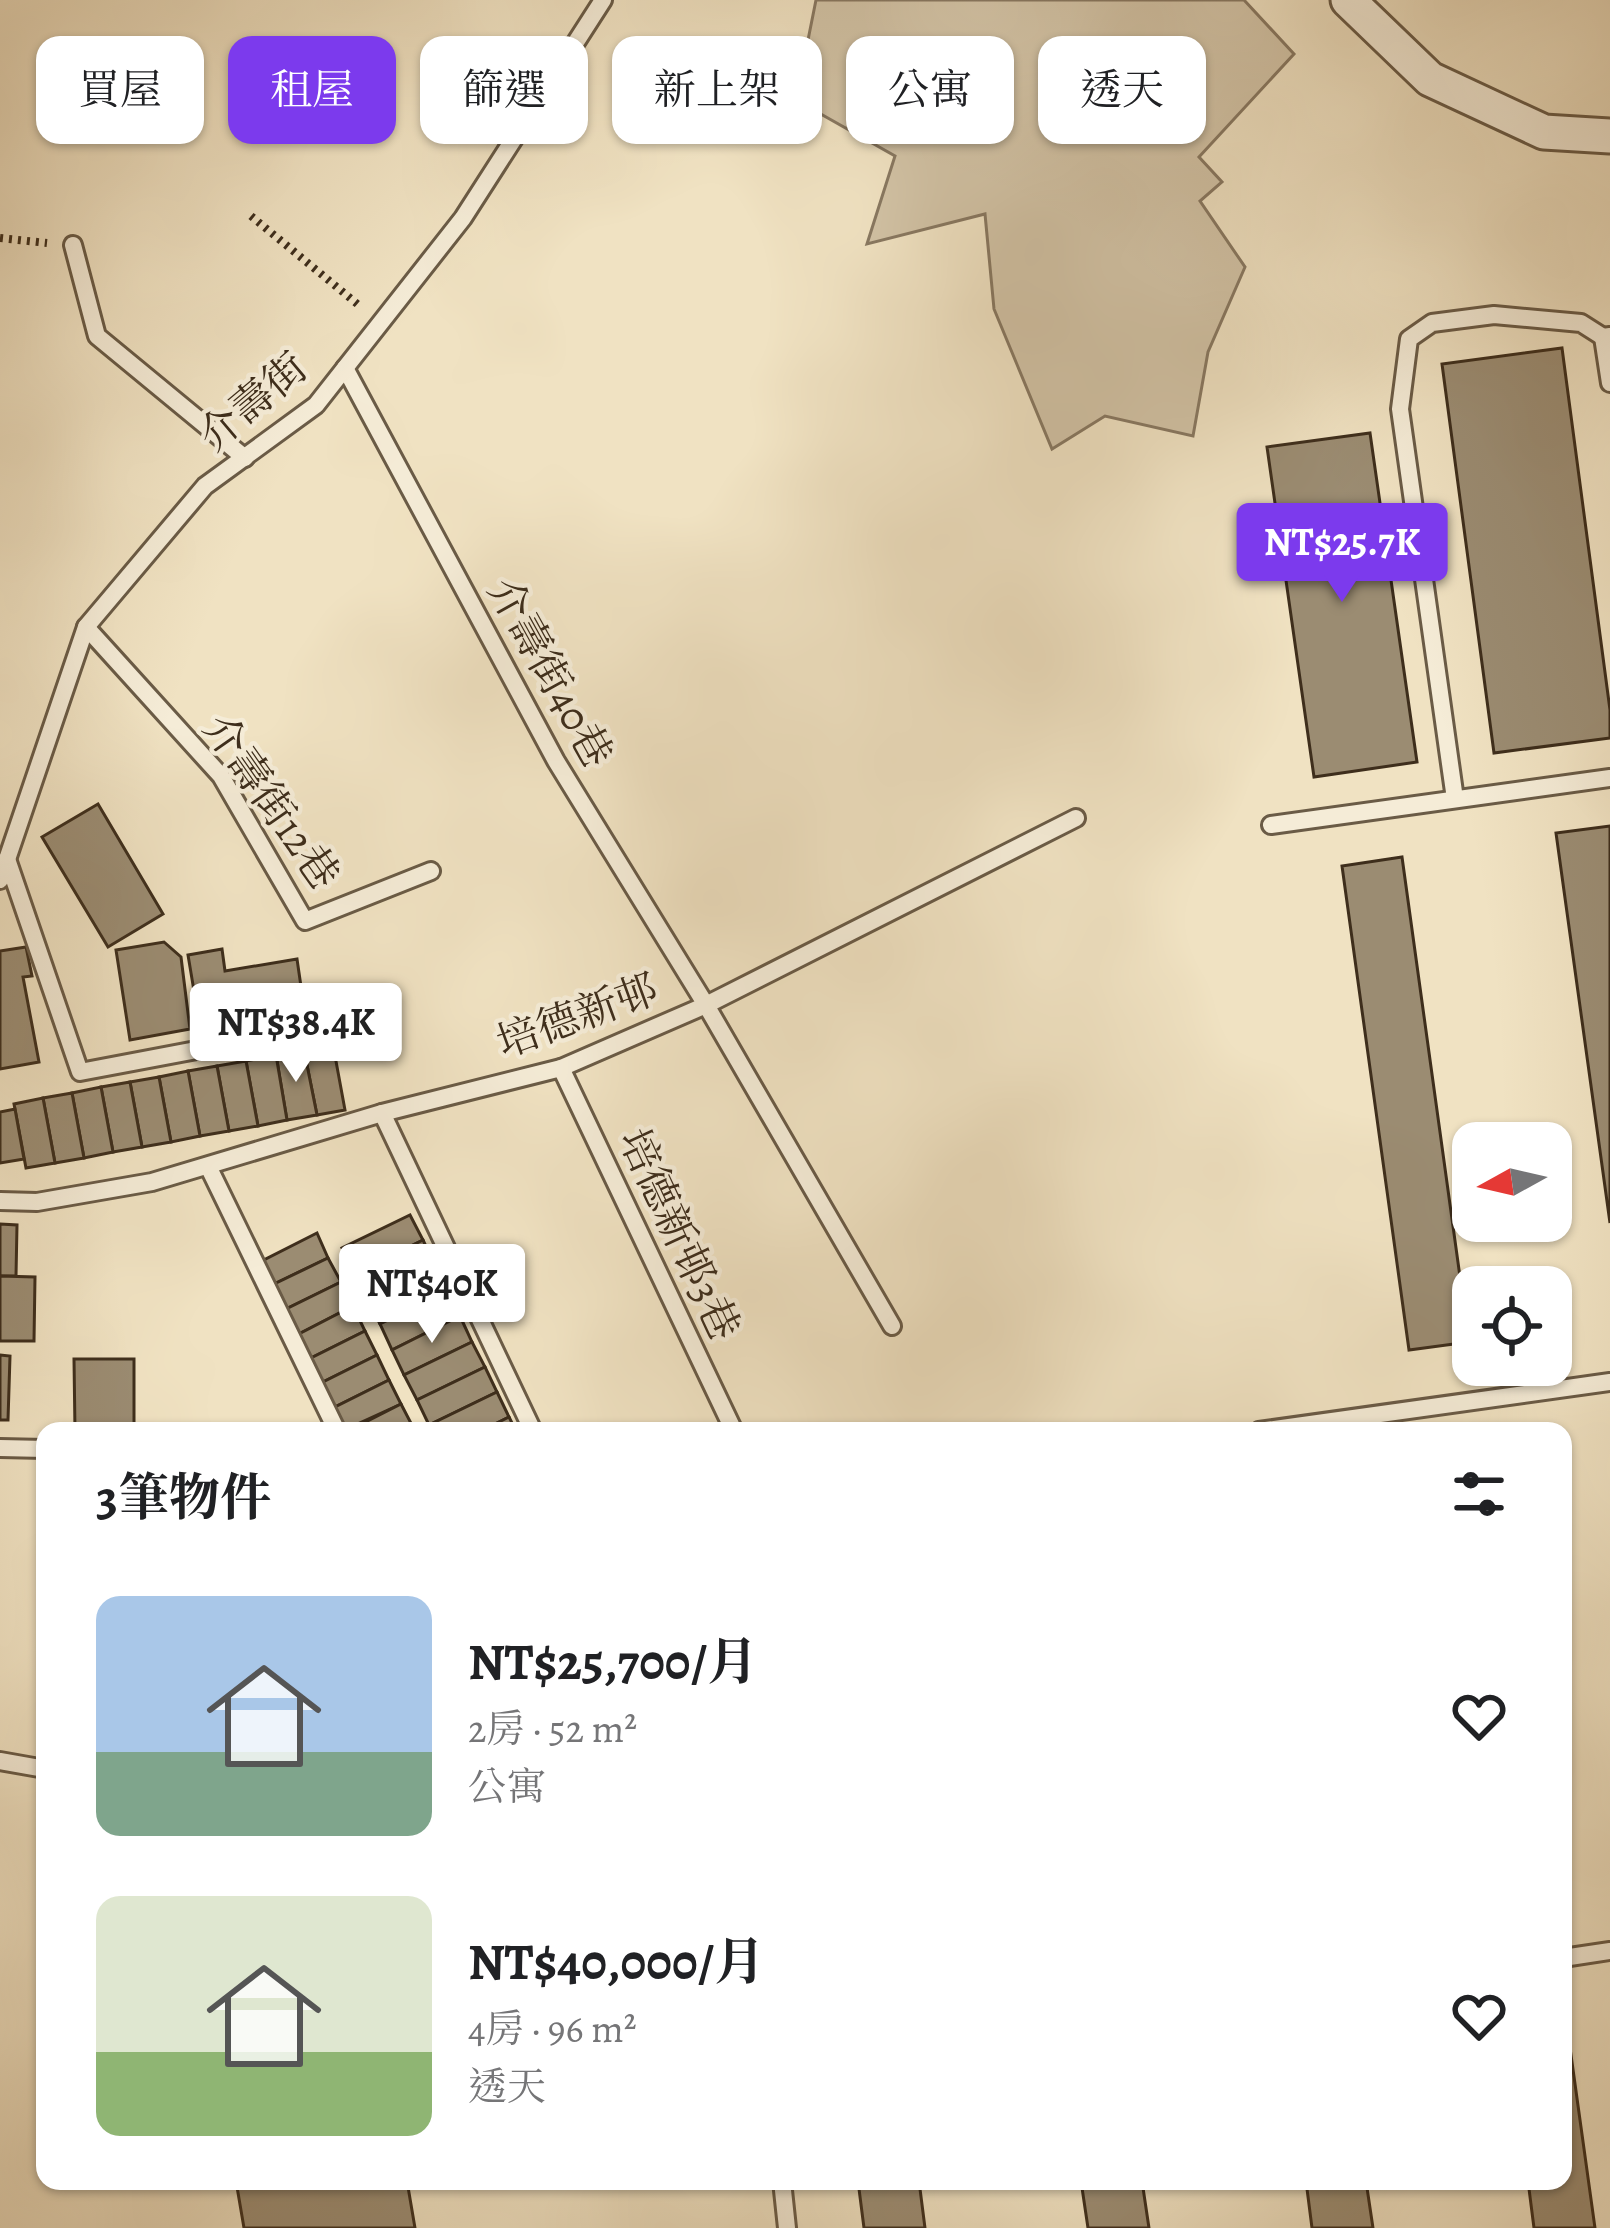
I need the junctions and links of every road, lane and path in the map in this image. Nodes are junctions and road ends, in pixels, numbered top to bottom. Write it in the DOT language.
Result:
graph roads {
  1 [pos="603,0"];
  2 [pos="1348,0"];
  3 [pos="1610,136"];
  4 [pos="251,216"];
  5 [pos="0,238"];
  6 [pos="73,245"];
  7 [pos="380,323"];
  8 [pos="1607,336"];
  9 [pos="345,368"];
  10 [pos="1610,383"];
  11 [pos="244,458"];
  12 [pos="86,628"];
  13 [pos="1610,778"];
  14 [pos="1455,800"];
  15 [pos="1076,818"];
  16 [pos="1271,825"];
  17 [pos="4,859"];
  18 [pos="431,871"];
  19 [pos="0,880"];
  20 [pos="706,1004"];
  21 [pos="313,1028"];
  22 [pos="561,1068"];
  23 [pos="382,1113"];
  24 [pos="208,1166"];
  25 [pos="0,1201"];
  26 [pos="892,1326"];
  27 [pos="1610,1382"];
  28 [pos="333,1422"];
  29 [pos="529,1422"];
  30 [pos="730,1422"];
  31 [pos="1323,1422"];
  32 [pos="0,1448"];
  33 [pos="36,1448"];
  34 [pos="0,1761"];
  35 [pos="36,1767"];
  36 [pos="1610,1951"];
  37 [pos="1572,1957"];
  38 [pos="783,2190"];
  39 [pos="788,2228"];
  1 -- 7 [label="lane, 介壽街"];
  2 -- 3 [label="street"];
  4 -- 7 [label="path"];
  5 -- 6 [label="path"];
  6 -- 11 [label="lane"];
  7 -- 9 [label="lane, 介壽街"];
  8 -- 10 [label="lane"];
  8 -- 14 [label="lane"];
  9 -- 11 [label="lane, 介壽街"];
  9 -- 20 [label="lane, 介壽街40巷"];
  11 -- 12 [label="lane, 介壽街"];
  12 -- 17 [label="lane, 介壽街"];
  12 -- 18 [label="lane, 介壽街12巷"];
  13 -- 14 [label="lane"];
  14 -- 16 [label="lane"];
  15 -- 20 [label="lane, 培德新邨"];
  17 -- 19 [label="lane, 介壽街"];
  17 -- 21 [label="lane"];
  20 -- 22 [label="lane, 培德新邨"];
  20 -- 26 [label="lane, 介壽街40巷"];
  22 -- 23 [label="lane, 培德新邨"];
  22 -- 30 [label="lane, 培德新邨3巷"];
  23 -- 24 [label="lane, 培德新邨"];
  23 -- 29 [label="lane"];
  24 -- 25 [label="lane, 培德新邨"];
  24 -- 28 [label="lane"];
  27 -- 31 [label="lane"];
  32 -- 33 [label="lane"];
  34 -- 35 [label="lane"];
  36 -- 37 [label="lane"];
  38 -- 39 [label="lane"];
}
